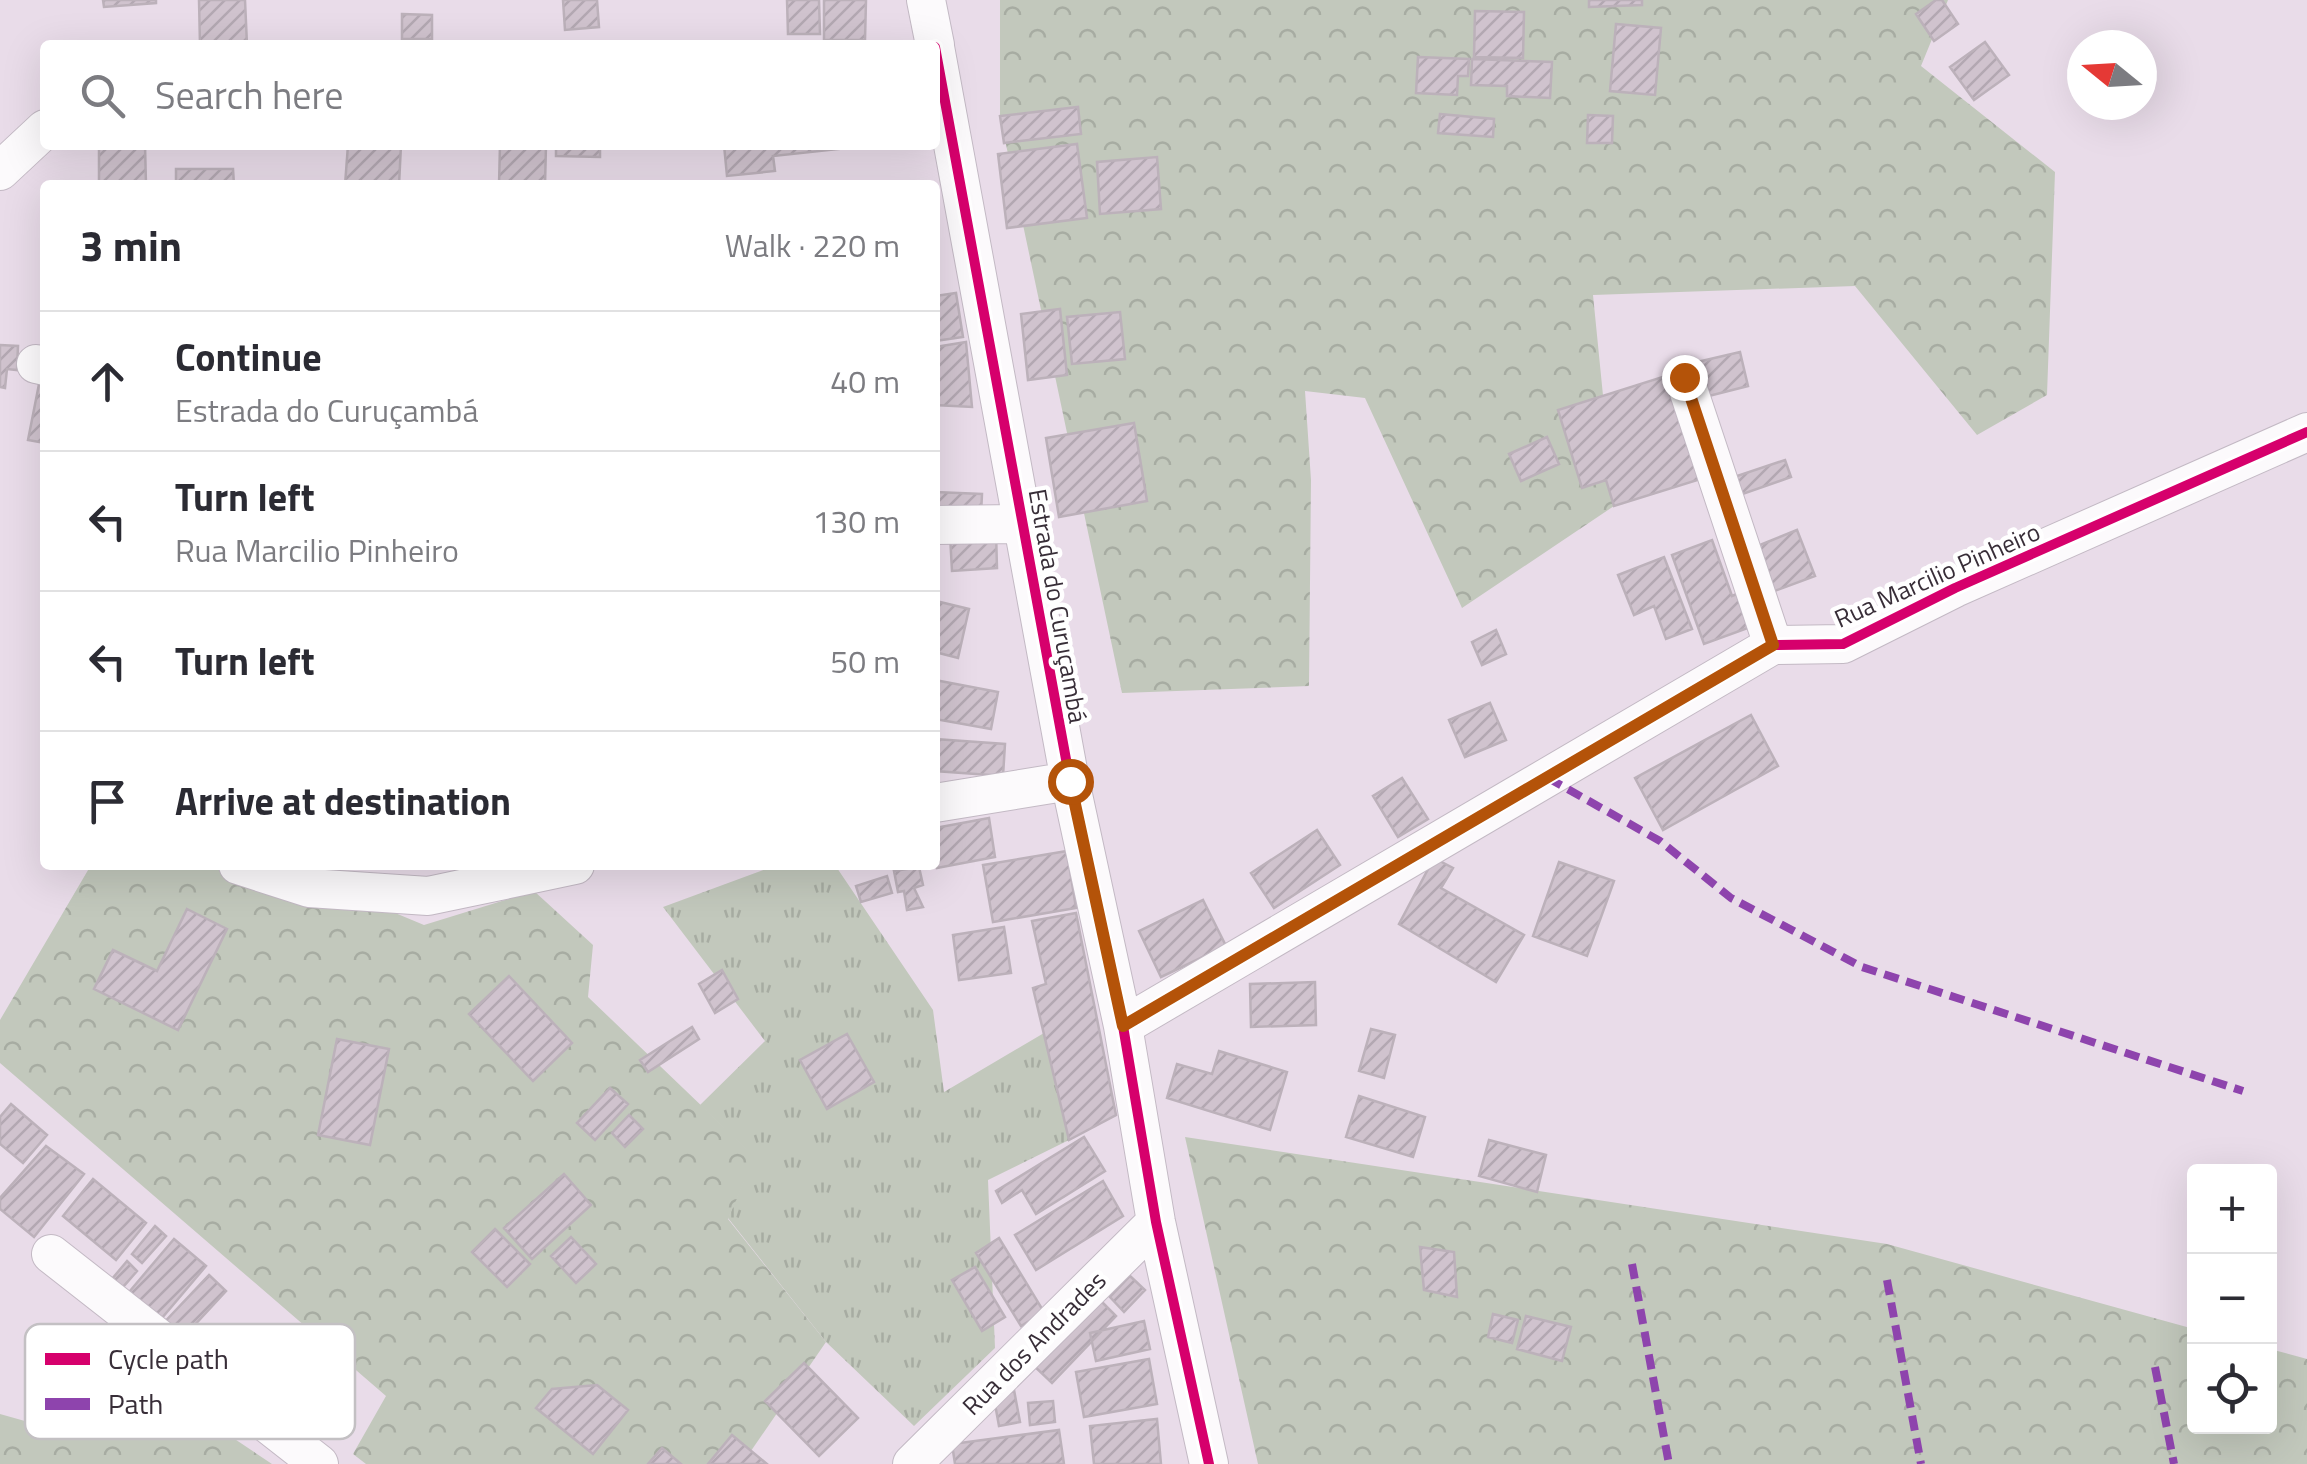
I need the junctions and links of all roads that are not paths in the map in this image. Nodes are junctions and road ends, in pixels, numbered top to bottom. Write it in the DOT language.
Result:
graph roads {
  1 [pos="926,0"];
  2 [pos="933,40"];
  3 [pos="940,79"];
  4 [pos="40,134"];
  5 [pos="0,171"];
  6 [pos="1684,377"];
  7 [pos="2307,432"];
  8 [pos="1023,524"];
  9 [pos="940,525"];
  10 [pos="1773,645"];
  11 [pos="1070,781"];
  12 [pos="940,802"];
  13 [pos="253,870"];
  14 [pos="552,870"];
  15 [pos="1123,1026"];
  16 [pos="1156,1222"];
  17 [pos="51,1254"];
  18 [pos="140,1324"];
  19 [pos="287,1439"];
  20 [pos="319,1464"];
  21 [pos="912,1464"];
  22 [pos="1208,1464"];
  1 -- 2 [label="street, Estrada do Curuçambá"];
  3 -- 8 [label="street, Estrada do Curuçambá"];
  4 -- 5 [label="street"];
  6 -- 10 [label="street"];
  7 -- 10 [label="street, Rua Marcilio Pinheiro"];
  8 -- 9 [label="street"];
  8 -- 11 [label="street, Estrada do Curuçambá"];
  10 -- 15 [label="street, Rua Marcilio Pinheiro"];
  11 -- 12 [label="street"];
  11 -- 15 [label="street, Estrada do Curuçambá"];
  13 -- 14 [label="street"];
  15 -- 16 [label="street, Estrada do Curuçambá"];
  16 -- 21 [label="street, Rua dos Andrades"];
  16 -- 22 [label="street, Estrada do Curuçambá"];
  17 -- 18 [label="street"];
  19 -- 20 [label="street"];
}
